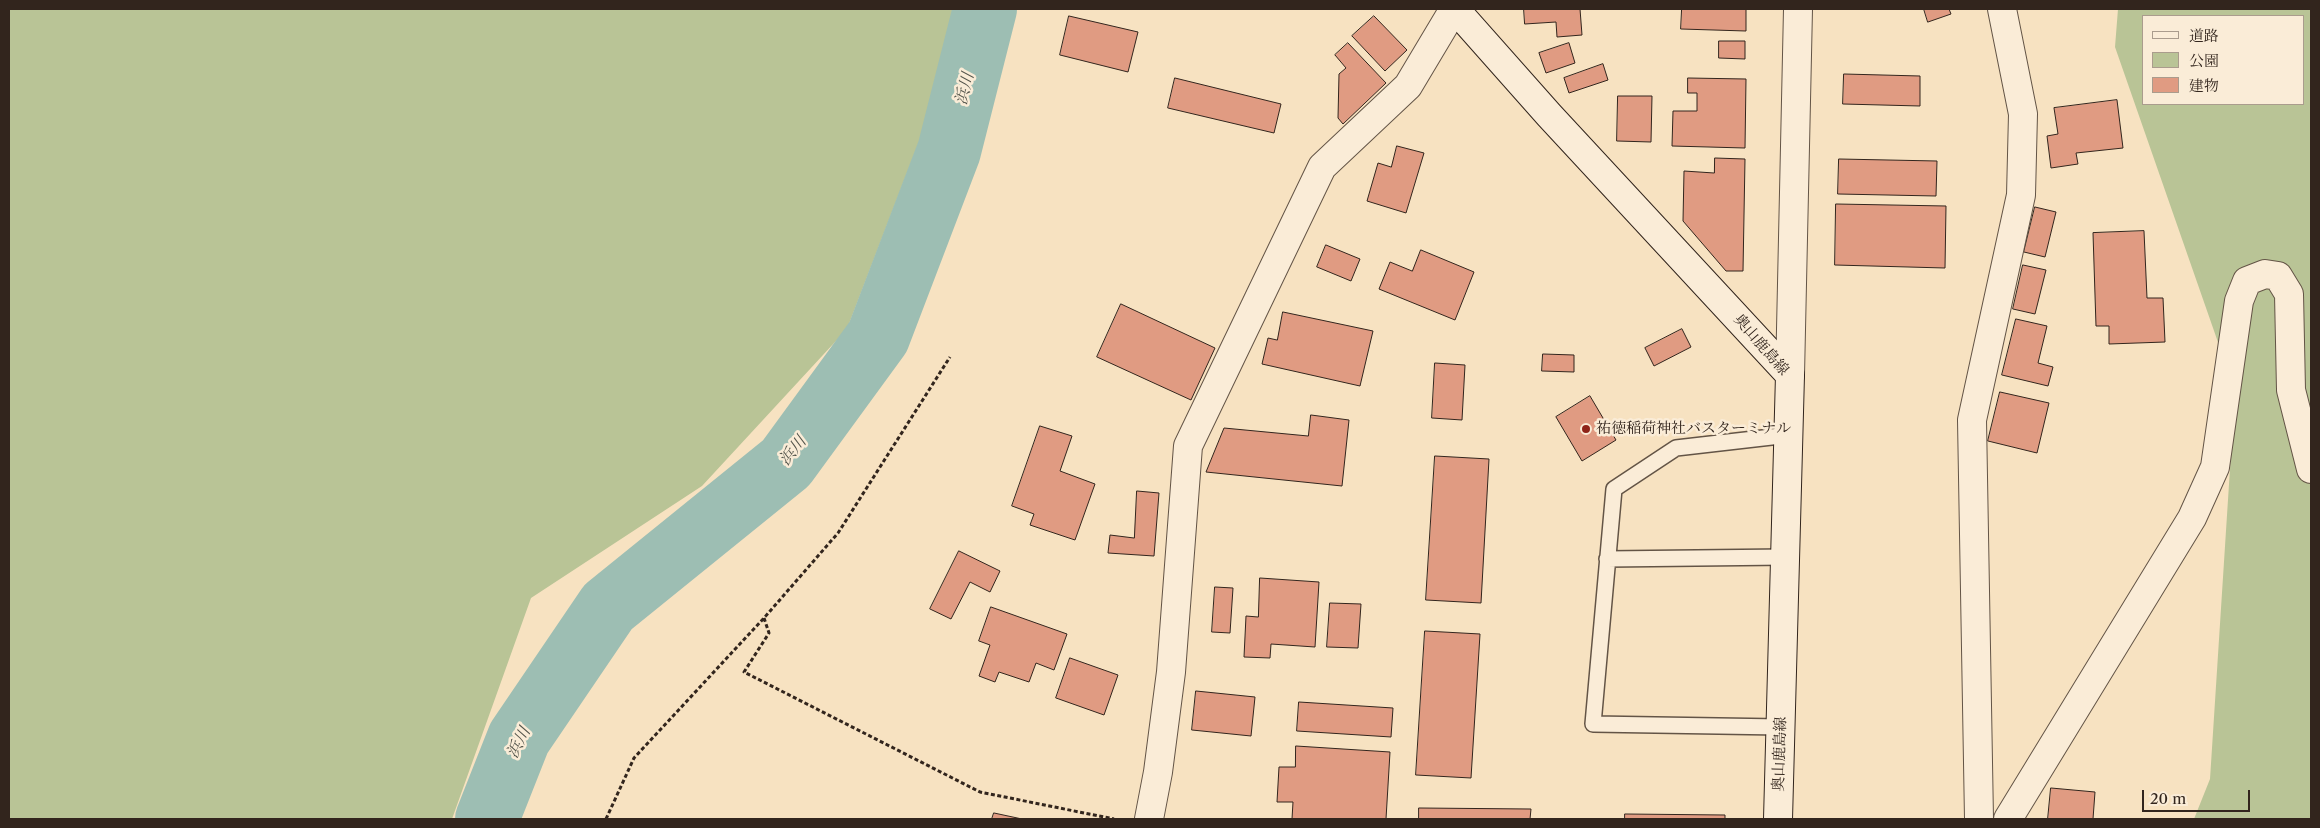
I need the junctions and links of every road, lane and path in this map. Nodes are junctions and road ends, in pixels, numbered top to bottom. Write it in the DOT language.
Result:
graph roads {
  1 [pos="1455,9"];
  2 [pos="1798,9"];
  3 [pos="2002,9"];
  4 [pos="950,357"];
  5 [pos="1790,375"];
  6 [pos="1789,435"];
  7 [pos="2311,469"];
  8 [pos="1786,558"];
  9 [pos="1607,559"];
  10 [pos="764,618"];
  11 [pos="1781,727"];
  12 [pos="606,819"];
  13 [pos="1114,819"];
  14 [pos="1149,819"];
  15 [pos="1778,819"];
  16 [pos="1979,819"];
  17 [pos="2008,819"];
  1 -- 5 [label="street, 奥山鹿島線"];
  1 -- 14 [label="street"];
  2 -- 5 [label="street"];
  3 -- 16 [label="street"];
  4 -- 10 [label="path"];
  5 -- 6 [label="street, 奥山鹿島線"];
  6 -- 8 [label="street, 奥山鹿島線"];
  6 -- 9 [label="lane"];
  7 -- 17 [label="street"];
  8 -- 9 [label="lane"];
  8 -- 11 [label="street, 奥山鹿島線"];
  9 -- 11 [label="lane"];
  10 -- 12 [label="path"];
  10 -- 13 [label="path"];
  11 -- 15 [label="street, 奥山鹿島線"];
}
